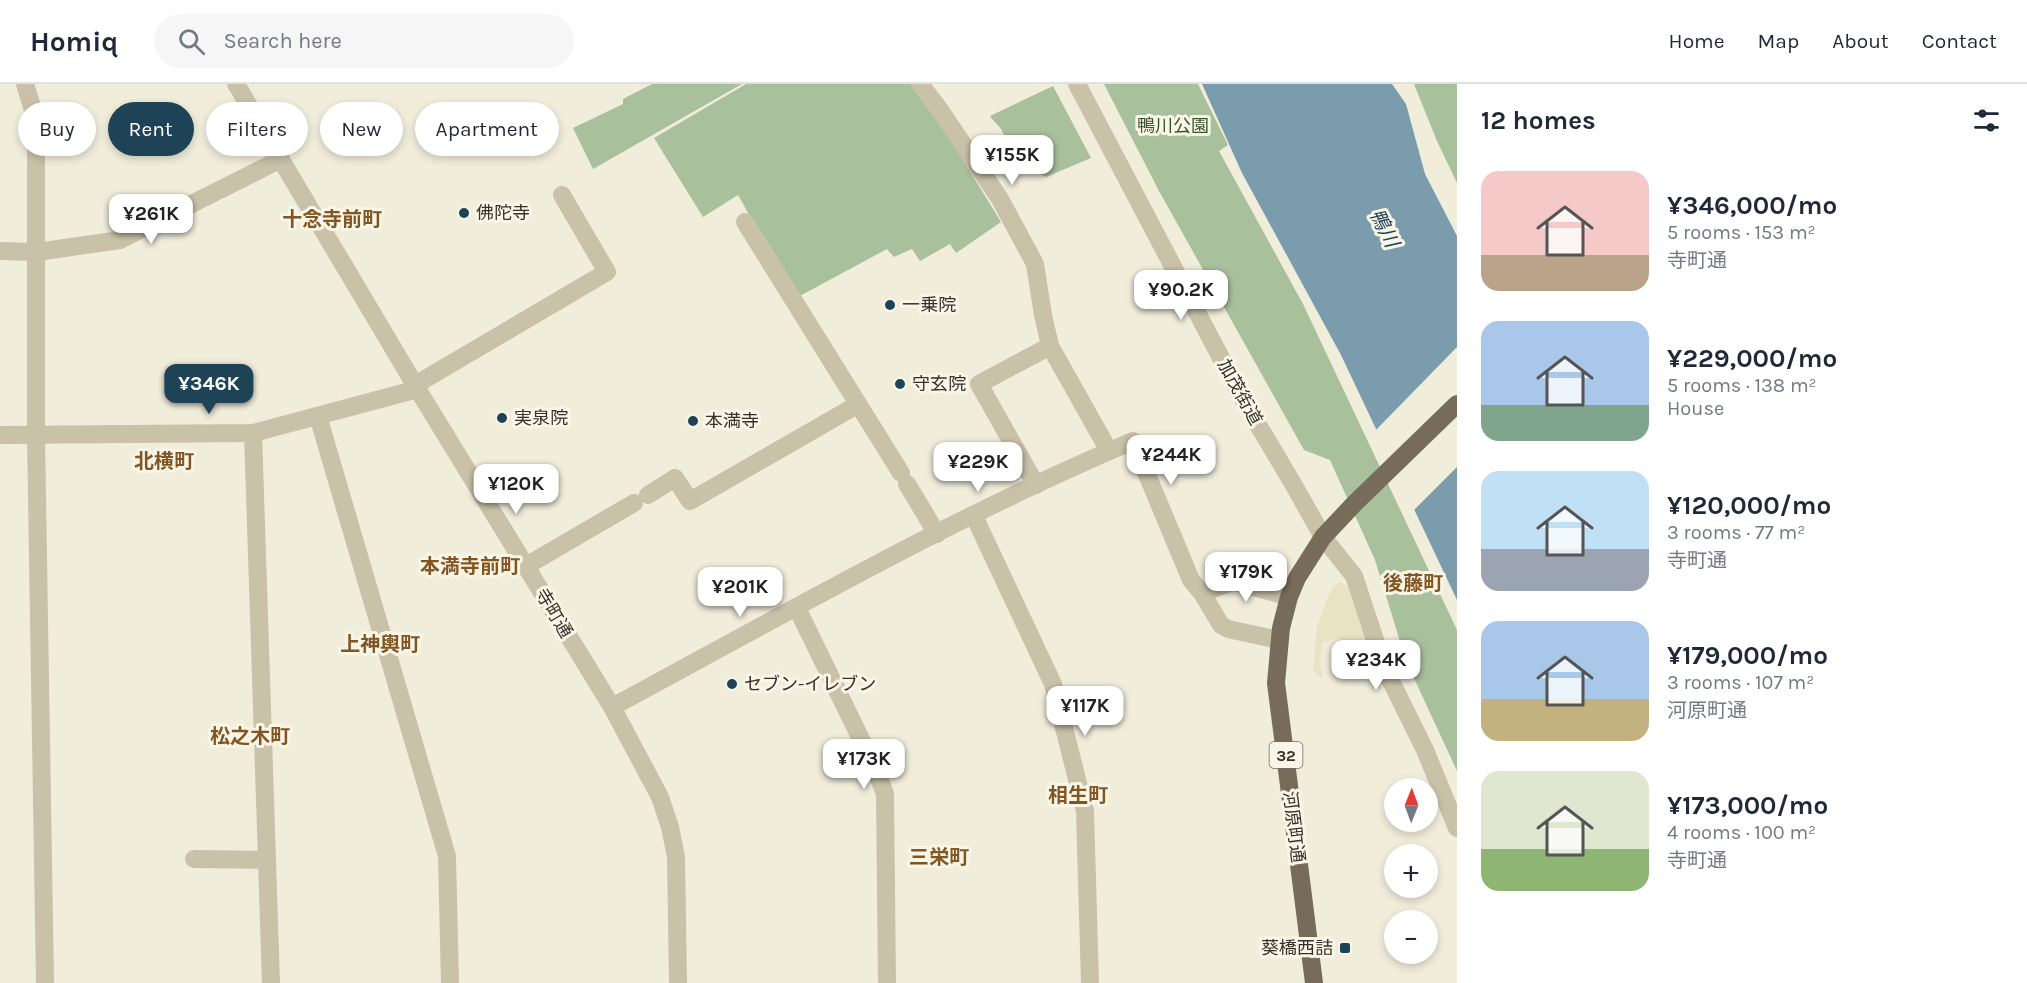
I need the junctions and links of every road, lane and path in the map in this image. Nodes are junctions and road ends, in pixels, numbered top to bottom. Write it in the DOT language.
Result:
graph roads {
  1 [pos="25,84"];
  2 [pos="236,84"];
  3 [pos="920,84"];
  4 [pos="1077,84"];
  5 [pos="281,159"];
  6 [pos="562,195"];
  7 [pos="745,222"];
  8 [pos="0,251"];
  9 [pos="37,252"];
  10 [pos="1050,346"];
  11 [pos="417,387"];
  12 [pos="1457,404"];
  13 [pos="857,405"];
  14 [pos="318,416"];
  15 [pos="253,433"];
  16 [pos="0,435"];
  17 [pos="36,435"];
  18 [pos="1109,451"];
  19 [pos="1036,484"];
  20 [pos="974,516"];
  21 [pos="937,534"];
  22 [pos="1323,537"];
  23 [pos="526,566"];
  24 [pos="1202,593"];
  25 [pos="1289,597"];
  26 [pos="797,608"];
  27 [pos="1279,640"];
  28 [pos="612,707"];
  29 [pos="1457,828"];
  30 [pos="194,859"];
  31 [pos="267,860"];
  32 [pos="45,983"];
  33 [pos="270,983"];
  34 [pos="450,983"];
  35 [pos="678,983"];
  36 [pos="887,983"];
  37 [pos="1090,983"];
  38 [pos="1314,983"];
  1 -- 9 [label="street"];
  2 -- 5 [label="street, 寺町通"];
  3 -- 10 [label="street"];
  4 -- 22 [label="street, 加茂街道"];
  5 -- 9 [label="street"];
  5 -- 11 [label="street, 寺町通"];
  6 -- 11 [label="street"];
  7 -- 13 [label="street"];
  8 -- 9 [label="street"];
  9 -- 17 [label="street"];
  10 -- 18 [label="street"];
  10 -- 19 [label="street"];
  11 -- 14 [label="street"];
  11 -- 23 [label="street, 寺町通"];
  12 -- 22 [label="main road, 32"];
  13 -- 21 [label="street"];
  13 -- 23 [label="street"];
  14 -- 15 [label="street"];
  14 -- 34 [label="street"];
  15 -- 17 [label="street"];
  15 -- 31 [label="street"];
  16 -- 17 [label="street"];
  17 -- 32 [label="street"];
  18 -- 19 [label="street"];
  18 -- 24 [label="street"];
  19 -- 20 [label="street"];
  20 -- 21 [label="street"];
  20 -- 37 [label="street"];
  21 -- 26 [label="street"];
  22 -- 25 [label="main road, 河原町通 / 32"];
  22 -- 29 [label="street, 加茂街道"];
  23 -- 28 [label="street, 寺町通"];
  24 -- 25 [label="street"];
  24 -- 27 [label="street"];
  25 -- 27 [label="main road, 河原町通 / 32"];
  26 -- 28 [label="street"];
  26 -- 36 [label="street"];
  27 -- 38 [label="main road, 河原町通 / 32"];
  28 -- 35 [label="street, 寺町通"];
  30 -- 31 [label="street"];
  31 -- 33 [label="street"];
}
